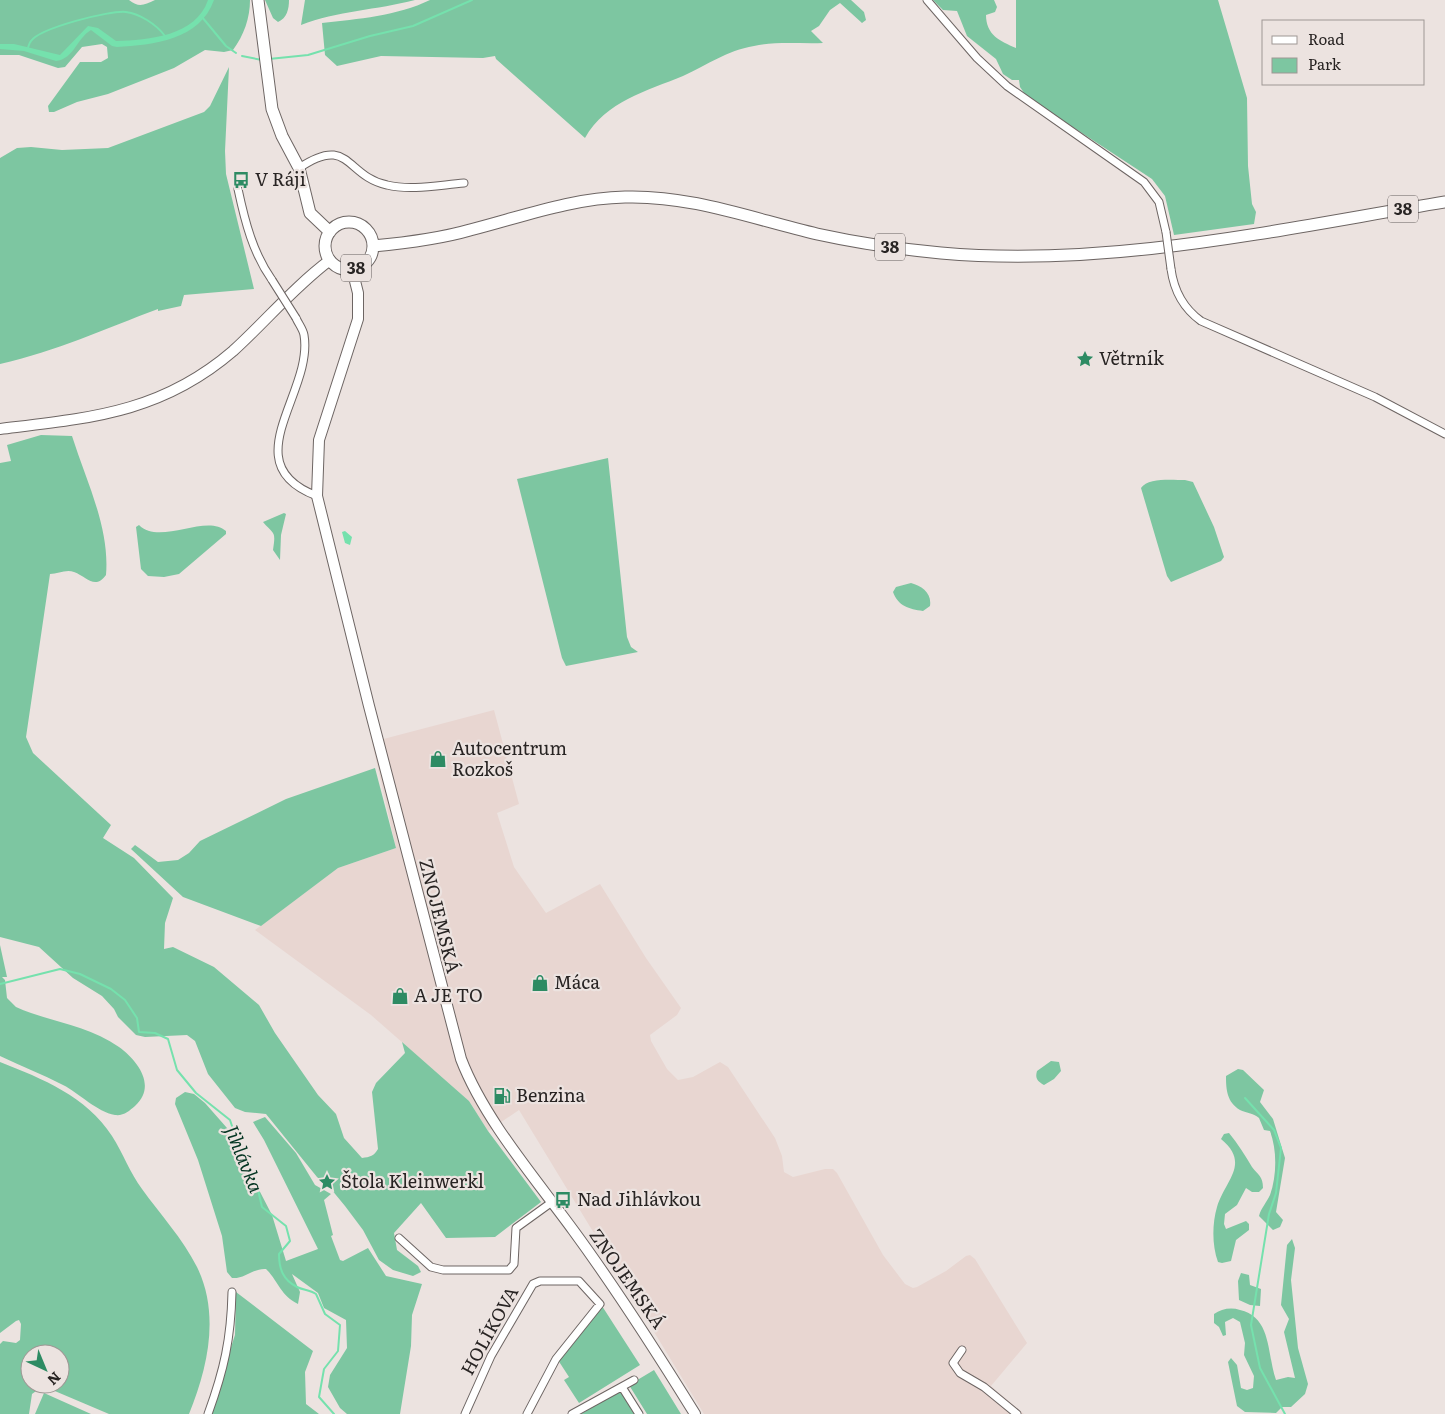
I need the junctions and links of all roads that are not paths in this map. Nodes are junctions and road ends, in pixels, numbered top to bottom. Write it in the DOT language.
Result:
graph roads {
  1 [pos="258,0"];
  2 [pos="927,0"];
  3 [pos="299,168"];
  4 [pos="464,183"];
  5 [pos="238,189"];
  6 [pos="1445,202"];
  7 [pos="330,232"];
  8 [pos="373,246"];
  9 [pos="330,260"];
  10 [pos="352,269"];
  11 [pos="2,429"];
  12 [pos="1445,434"];
  13 [pos="317,496"];
  14 [pos="552,1202"];
  15 [pos="399,1238"];
  16 [pos="232,1292"];
  17 [pos="962,1350"];
  18 [pos="634,1380"];
  19 [pos="622,1387"];
  20 [pos="208,1414"];
  21 [pos="465,1414"];
  22 [pos="527,1414"];
  23 [pos="572,1414"];
  24 [pos="639,1414"];
  25 [pos="695,1414"];
  26 [pos="1017,1414"];
  1 -- 3 [label="main road, 38"];
  2 -- 12 [label="street, bridge"];
  3 -- 4 [label="street"];
  3 -- 7 [label="main road, 38"];
  5 -- 13 [label="street, bridge"];
  6 -- 8 [label="main road, 38"];
  7 -- 8 [label="main road, 38"];
  7 -- 9 [label="main road, 38"];
  8 -- 10 [label="main road, 38"];
  9 -- 10 [label="main road, 38"];
  9 -- 11 [label="main road"];
  10 -- 13 [label="main road, ZNOJEMSKÁ"];
  13 -- 14 [label="main road, ZNOJEMSKÁ"];
  14 -- 15 [label="street"];
  14 -- 25 [label="main road, ZNOJEMSKÁ"];
  16 -- 20 [label="street"];
  17 -- 26 [label="street"];
  18 -- 19 [label="street"];
  19 -- 23 [label="street"];
  19 -- 24 [label="street"];
  21 -- 22 [label="street, HOLÍKOVA"];
}
